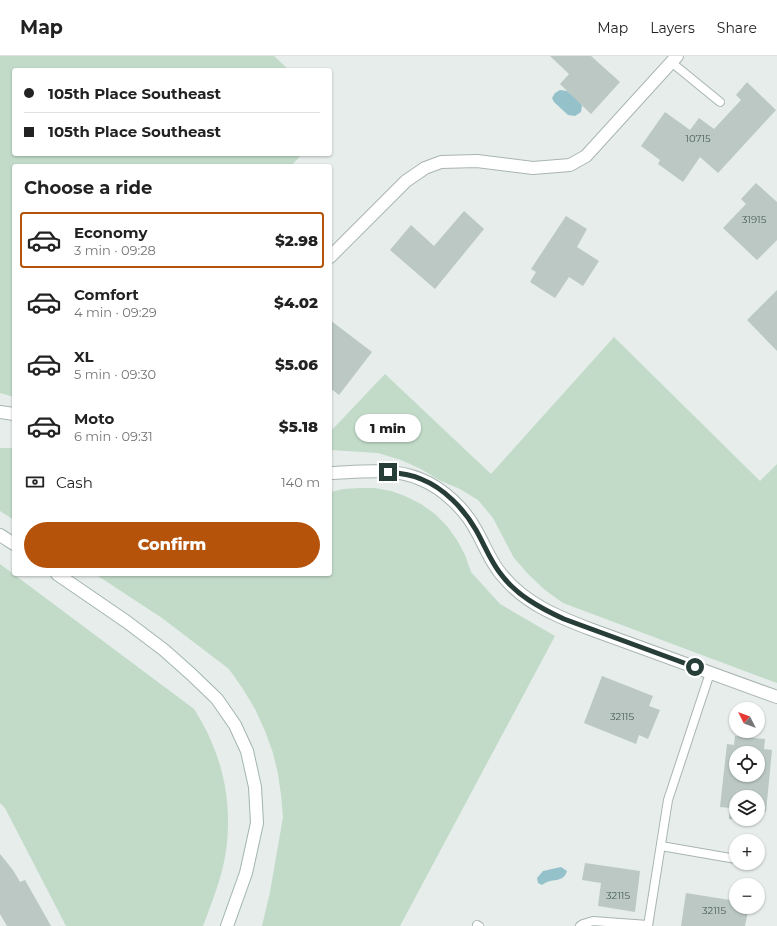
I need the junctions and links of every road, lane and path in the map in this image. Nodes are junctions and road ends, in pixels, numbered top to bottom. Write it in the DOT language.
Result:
graph roads {
  1 [pos="674,59"];
  2 [pos="720,102"];
  3 [pos="332,255"];
  4 [pos="0,412"];
  5 [pos="12,414"];
  6 [pos="332,474"];
  7 [pos="0,535"];
  8 [pos="12,543"];
  9 [pos="60,576"];
  10 [pos="710,673"];
  11 [pos="777,697"];
  12 [pos="661,846"];
  13 [pos="729,858"];
  14 [pos="227,926"];
  15 [pos="580,926"];
  16 [pos="648,926"];
  1 -- 2 [label="lane"];
  1 -- 3 [label="street"];
  4 -- 5 [label="street"];
  6 -- 10 [label="street"];
  7 -- 8 [label="street"];
  9 -- 14 [label="street"];
  10 -- 11 [label="street"];
  10 -- 12 [label="lane"];
  12 -- 13 [label="lane"];
  12 -- 16 [label="lane"];
  15 -- 16 [label="lane"];
}
